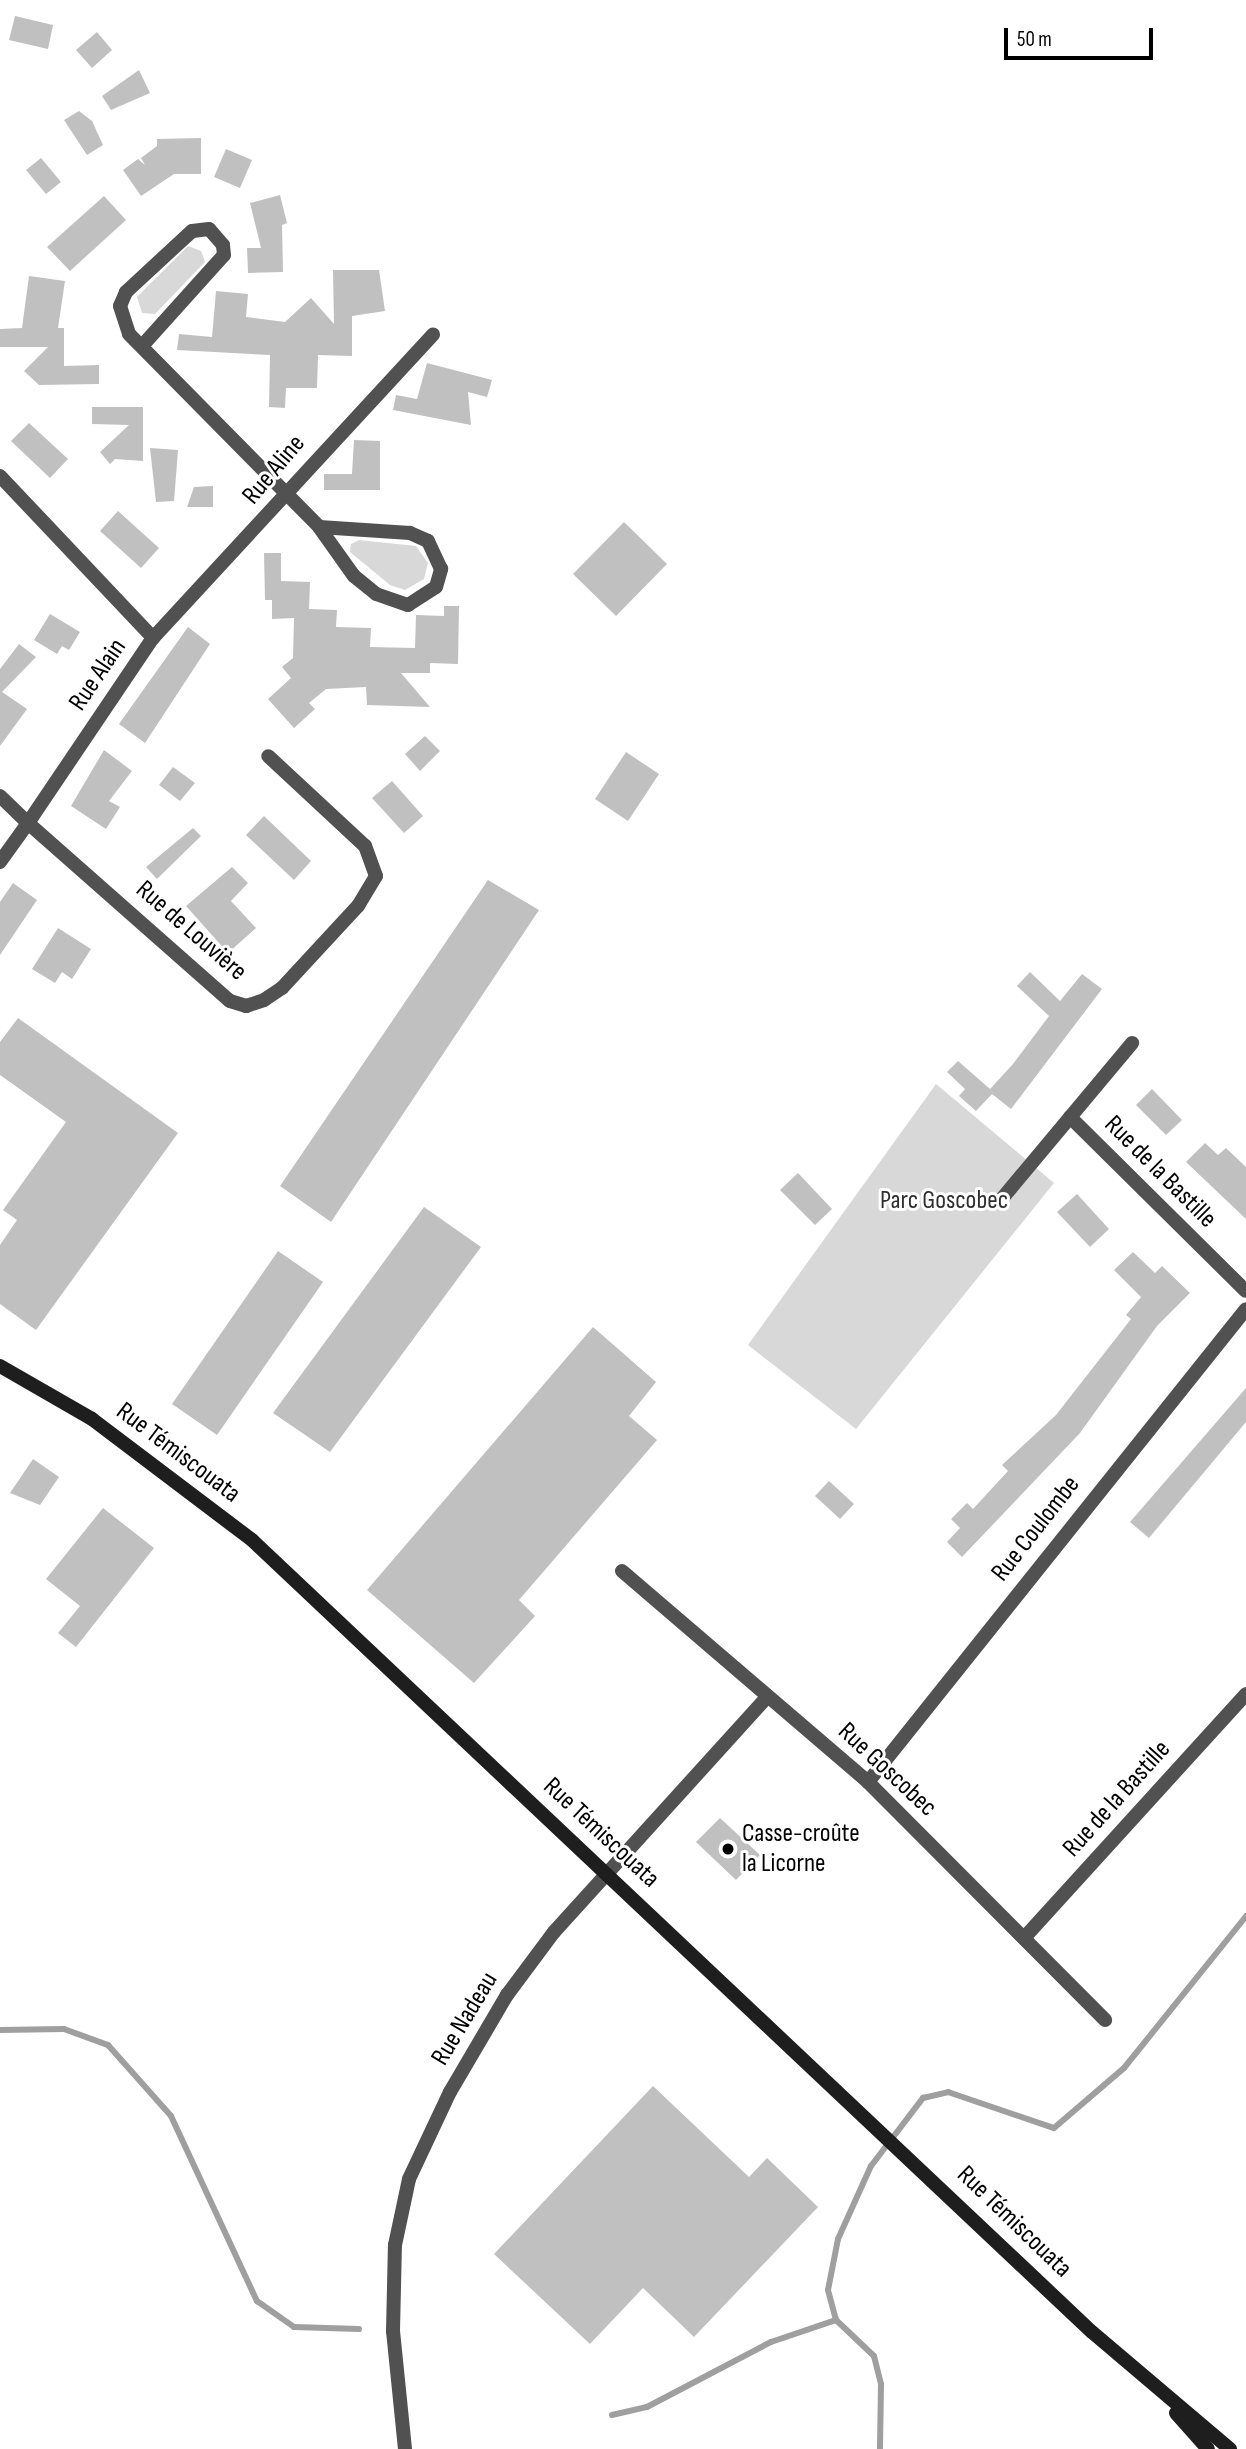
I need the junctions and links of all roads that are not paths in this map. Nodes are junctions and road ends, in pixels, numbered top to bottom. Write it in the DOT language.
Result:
graph roads {
  1 [pos="433,335"];
  2 [pos="142,346"];
  3 [pos="0,476"];
  4 [pos="287,496"];
  5 [pos="319,527"];
  6 [pos="153,638"];
  7 [pos="268,756"];
  8 [pos="0,796"];
  9 [pos="28,823"];
  10 [pos="0,862"];
  11 [pos="1132,1043"];
  12 [pos="1070,1117"];
  13 [pos="1000,1201"];
  14 [pos="1246,1291"];
  15 [pos="1246,1309"];
  16 [pos="0,1366"];
  17 [pos="622,1571"];
  18 [pos="1246,1694"];
  19 [pos="767,1697"];
  20 [pos="868,1782"];
  21 [pos="606,1872"];
  22 [pos="1024,1938"];
  23 [pos="1105,2020"];
  24 [pos="1139,2373"];
  25 [pos="405,2449"];
  26 [pos="1208,2449"];
  27 [pos="1230,2449"];
  1 -- 4 [label="street, Rue Aline"];
  2 -- 2 [label="street"];
  2 -- 4 [label="street"];
  3 -- 6 [label="street, Rue Alain"];
  4 -- 5 [label="street"];
  4 -- 6 [label="street, Rue Aline"];
  5 -- 5 [label="street"];
  6 -- 9 [label="street, Rue Alain"];
  7 -- 9 [label="street, Rue de Louvière"];
  8 -- 9 [label="street"];
  9 -- 10 [label="street"];
  11 -- 12 [label="street"];
  12 -- 13 [label="street"];
  12 -- 14 [label="street, Rue de la Bastille"];
  15 -- 20 [label="street, Rue Coulombe"];
  16 -- 21 [label="main road, Rue Témiscouata"];
  17 -- 19 [label="street, Rue Goscobec"];
  18 -- 22 [label="street, Rue de la Bastille"];
  19 -- 20 [label="street, Rue Goscobec"];
  19 -- 21 [label="street, Rue Nadeau"];
  20 -- 22 [label="street, Rue Goscobec"];
  21 -- 24 [label="main road, Rue Témiscouata"];
  21 -- 25 [label="street, Rue Nadeau"];
  22 -- 23 [label="street, Rue Goscobec"];
  24 -- 26 [label="main road, Rue Témiscouata"];
  24 -- 27 [label="main road, Rue Témiscouata"];
}
